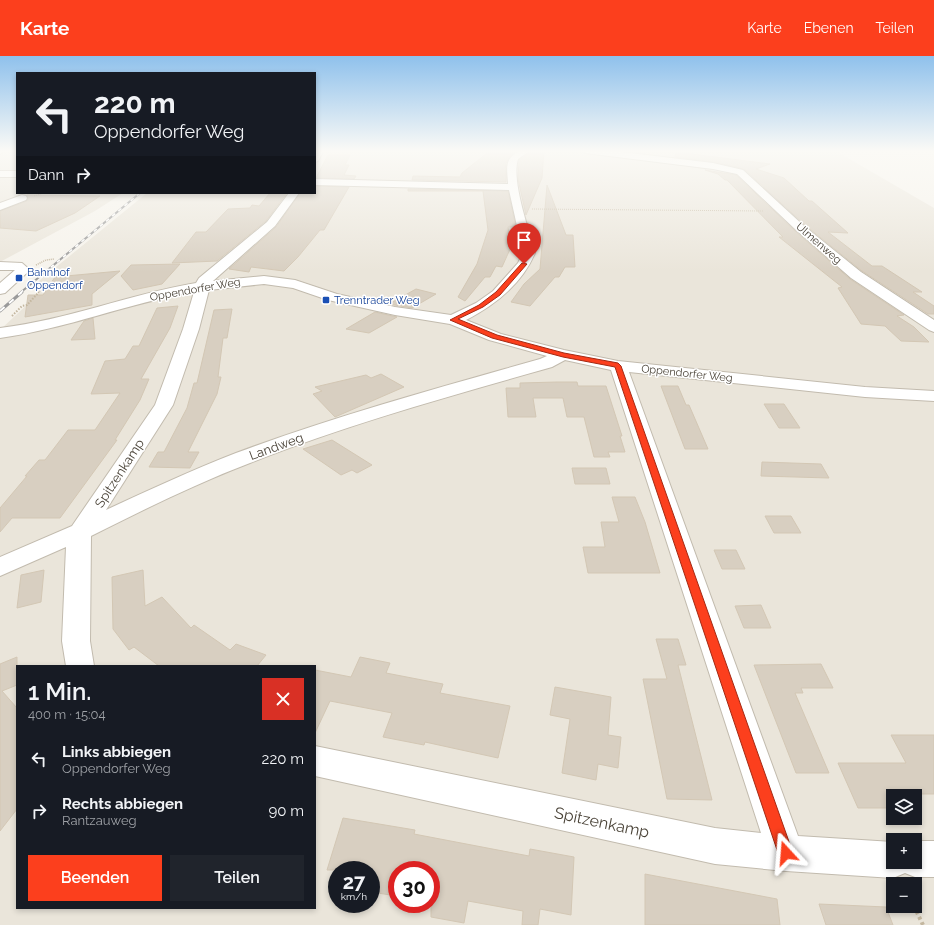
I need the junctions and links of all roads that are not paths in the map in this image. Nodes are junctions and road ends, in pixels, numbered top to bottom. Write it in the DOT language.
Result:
graph roads {
  1 [pos="514,191"];
  2 [pos="760,191"];
  3 [pos="293,194"];
  4 [pos="22,198"];
  5 [pos="0,207"];
  6 [pos="1,259"];
  7 [pos="202,286"];
  8 [pos="0,290"];
  9 [pos="453,320"];
  10 [pos="934,327"];
  11 [pos="0,333"];
  12 [pos="563,355"];
  13 [pos="618,366"];
  14 [pos="934,396"];
  15 [pos="79,533"];
  16 [pos="0,567"];
  17 [pos="80,665"];
  18 [pos="316,761"];
  19 [pos="786,853"];
  20 [pos="934,859"];
  21 [pos="886,860"];
  22 [pos="922,860"];
  1 -- 9 [label="street"];
  2 -- 10 [label="street, Ulmenweg"];
  3 -- 7 [label="street"];
  4 -- 5 [label="street"];
  6 -- 8 [label="street"];
  7 -- 9 [label="street, Oppendorfer Weg"];
  7 -- 11 [label="street, Oppendorfer Weg"];
  7 -- 15 [label="street, Spitzenkamp"];
  9 -- 12 [label="street, Oppendorfer Weg"];
  12 -- 13 [label="street, Oppendorfer Weg"];
  12 -- 15 [label="street, Landweg"];
  13 -- 14 [label="street, Oppendorfer Weg"];
  13 -- 19 [label="street"];
  15 -- 16 [label="street, Landweg"];
  15 -- 17 [label="street"];
  18 -- 19 [label="street, Spitzenkamp"];
  19 -- 21 [label="street, Spitzenkamp"];
  20 -- 22 [label="street"];
}
